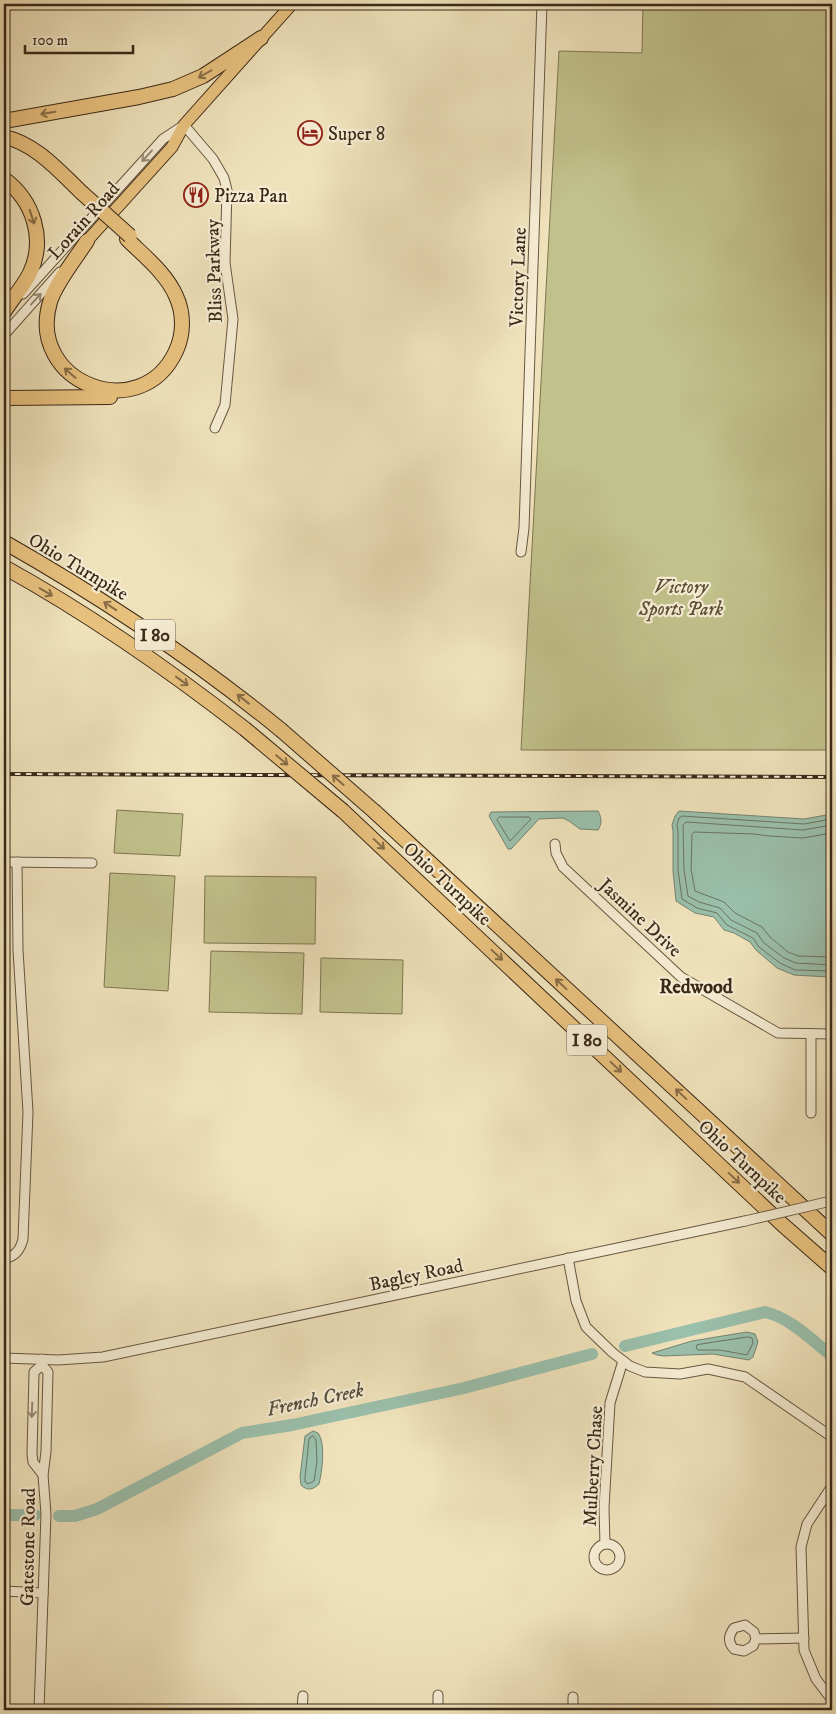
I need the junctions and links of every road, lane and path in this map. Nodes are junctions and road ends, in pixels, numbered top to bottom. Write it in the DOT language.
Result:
graph roads {
  1 [pos="292,4"];
  2 [pos="542,4"];
  3 [pos="261,38"];
  4 [pos="4,121"];
  5 [pos="184,125"];
  6 [pos="4,137"];
  7 [pos="4,144"];
  8 [pos="4,179"];
  9 [pos="80,193"];
  10 [pos="128,237"];
  11 [pos="87,241"];
  12 [pos="4,312"];
  13 [pos="4,316"];
  14 [pos="4,335"];
  15 [pos="4,398"];
  16 [pos="215,428"];
  17 [pos="4,542"];
  18 [pos="521,552"];
  19 [pos="4,567"];
  20 [pos="555,844"];
  21 [pos="4,862"];
  22 [pos="17,862"];
  23 [pos="92,862"];
  24 [pos="811,1034"];
  25 [pos="832,1034"];
  26 [pos="811,1113"];
  27 [pos="832,1201"];
  28 [pos="832,1234"];
  29 [pos="568,1258"];
  30 [pos="4,1259"];
  31 [pos="832,1268"];
  32 [pos="4,1358"];
  33 [pos="623,1361"];
  34 [pos="42,1362"];
  35 [pos="832,1437"];
  36 [pos="43,1475"];
  37 [pos="832,1486"];
  38 [pos="605,1544"];
  39 [pos="4,1591"];
  40 [pos="43,1593"];
  41 [pos="804,1638"];
  42 [pos="756,1639"];
  43 [pos="303,1696"];
  44 [pos="438,1696"];
  45 [pos="573,1697"];
  46 [pos="832,1700"];
  47 [pos="38,1710"];
  48 [pos="302,1710"];
  49 [pos="438,1710"];
  50 [pos="573,1710"];
  1 -- 3 [label="main road, Lorain Road"];
  2 -- 18 [label="street, Victory Lane"];
  3 -- 4 [label="highway, one-way"];
  3 -- 5 [label="main road, Lorain Road"];
  5 -- 11 [label="main road, Lorain Road"];
  5 -- 13 [label="street, Lorain Road, one-way"];
  5 -- 16 [label="street, Bliss Parkway"];
  6 -- 9 [label="highway"];
  7 -- 9 [label="highway"];
  8 -- 12 [label="highway, one-way"];
  9 -- 10 [label="highway, bridge"];
  10 -- 11 [label="highway, one-way"];
  10 -- 15 [label="highway"];
  14 -- 11 [label="street, Lorain Road, one-way"];
  28 -- 17 [label="highway, Ohio Turnpike / I 80, one-way, bridge"];
  19 -- 31 [label="highway, Ohio Turnpike / I 80, one-way, bridge"];
  20 -- 24 [label="street, Jasmine Drive"];
  21 -- 22 [label="street"];
  22 -- 23 [label="street"];
  22 -- 30 [label="street"];
  24 -- 25 [label="street, Jasmine Drive"];
  24 -- 26 [label="street"];
  27 -- 29 [label="street, Bagley Road, bridge"];
  29 -- 33 [label="street"];
  29 -- 34 [label="street, Bagley Road"];
  32 -- 34 [label="street, Bagley Road"];
  33 -- 35 [label="street"];
  33 -- 38 [label="street, Mulberry Chase"];
  34 -- 36 [label="street, Gatestone Road"];
  34 -- 36 [label="street, Gatestone Road, one-way"];
  36 -- 40 [label="street, Gatestone Road"];
  37 -- 41 [label="street"];
  39 -- 40 [label="street"];
  40 -- 47 [label="street, Gatestone Road"];
  41 -- 42 [label="street"];
  41 -- 46 [label="street"];
  43 -- 48 [label="street"];
  44 -- 49 [label="street"];
  45 -- 50 [label="street"];
}
